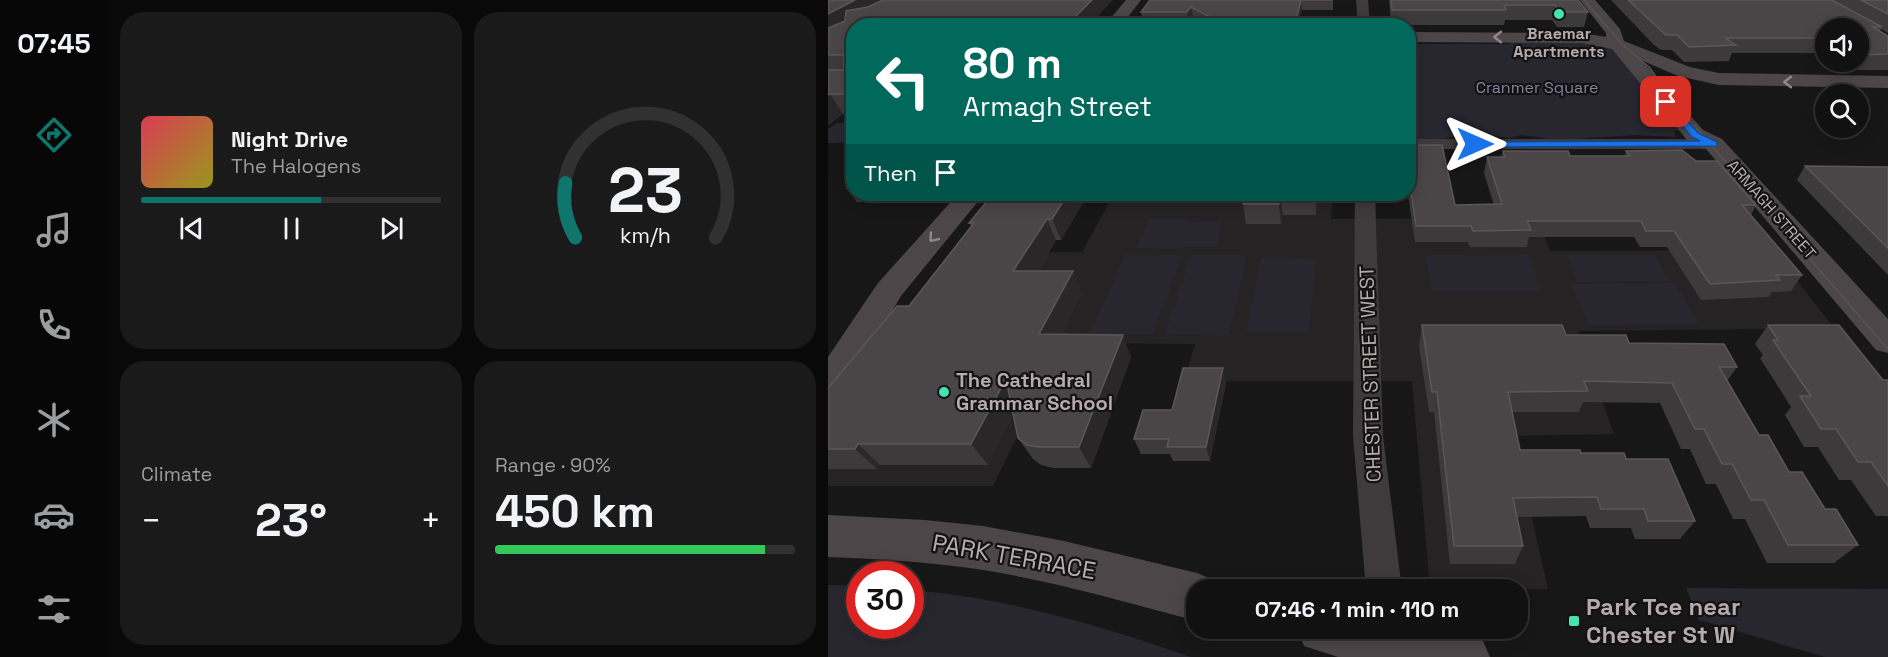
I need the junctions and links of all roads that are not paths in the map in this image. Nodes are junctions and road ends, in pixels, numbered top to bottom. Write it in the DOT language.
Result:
graph roads {
  1 [pos="1134,0"];
  2 [pos="1362,0"];
  3 [pos="1587,0"];
  4 [pos="1119,18"];
  5 [pos="1363,18"];
  6 [pos="1416,38"];
  7 [pos="1619,45"];
  8 [pos="1745,81"];
  9 [pos="1888,82"];
  10 [pos="1416,144"];
  11 [pos="1714,144"];
  12 [pos="965,201"];
  13 [pos="1365,201"];
  14 [pos="889,290"];
  15 [pos="1888,341"];
  16 [pos="828,352"];
  17 [pos="828,386"];
  18 [pos="828,536"];
  19 [pos="1383,579"];
  20 [pos="1186,594"];
  21 [pos="1393,639"];
  22 [pos="1464,657"];
  1 -- 4 [label="street"];
  2 -- 5 [label="street"];
  3 -- 7 [label="street, ARMAGH STREET"];
  7 -- 6 [label="street, one-way"];
  7 -- 8 [label="street"];
  7 -- 11 [label="street, ARMAGH STREET"];
  9 -- 8 [label="street, one-way"];
  8 -- 11 [label="street"];
  10 -- 11 [label="street"];
  11 -- 15 [label="street, ARMAGH STREET"];
  12 -- 14 [label="street, one-way"];
  13 -- 19 [label="street, CHESTER STREET WEST"];
  14 -- 16 [label="street"];
  14 -- 17 [label="street"];
  18 -- 20 [label="street, PARK TERRACE"];
  21 -- 22 [label="street"];
}
